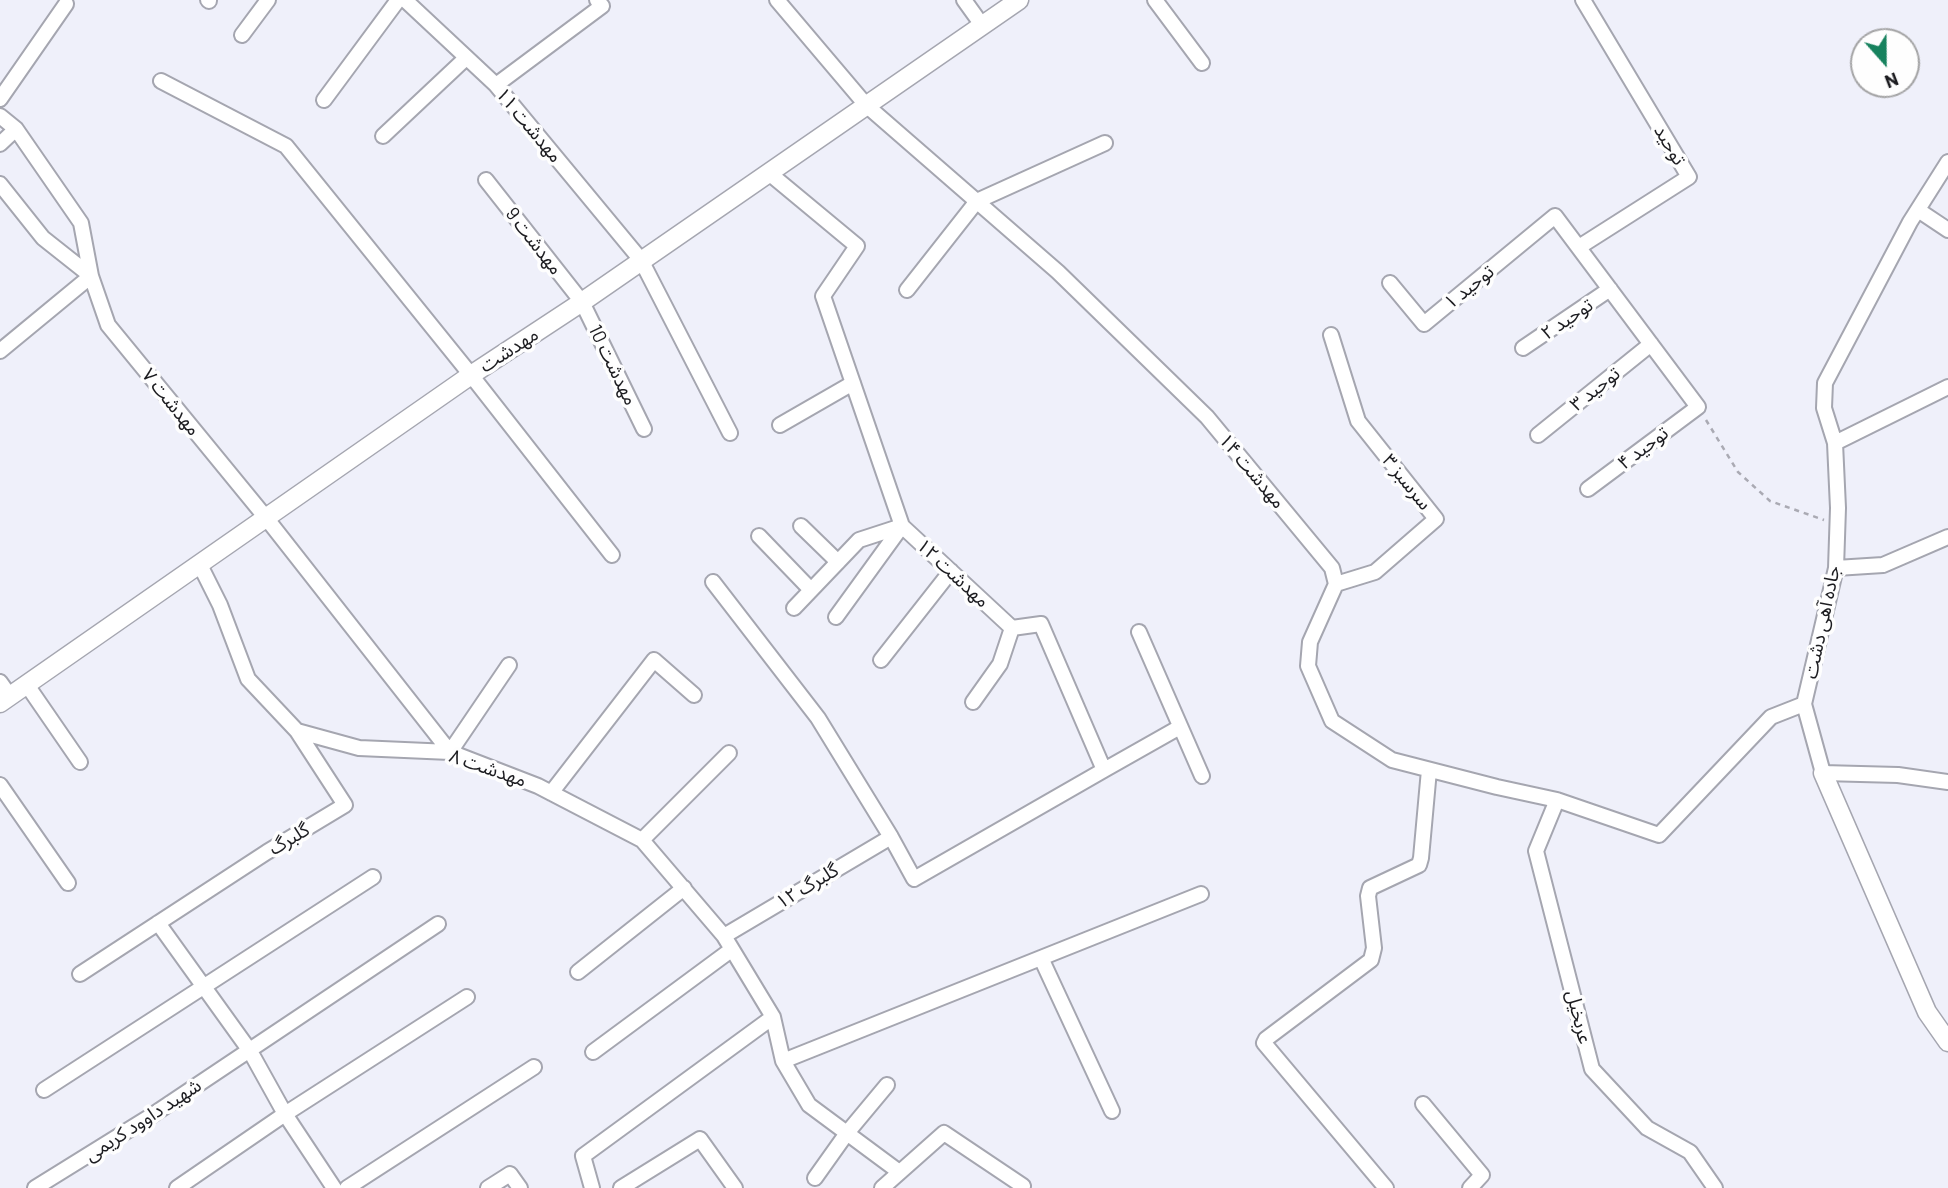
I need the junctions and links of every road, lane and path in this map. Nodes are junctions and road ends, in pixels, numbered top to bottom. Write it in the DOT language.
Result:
graph roads {
  1 [pos="268,0"];
  2 [pos="398,0"];
  3 [pos="405,0"];
  4 [pos="597,0"];
  5 [pos="777,0"];
  6 [pos="964,0"];
  7 [pos="1019,0"];
  8 [pos="1155,0"];
  9 [pos="1583,0"];
  10 [pos="66,5"];
  11 [pos="982,25"];
  12 [pos="242,35"];
  13 [pos="466,58"];
  14 [pos="1202,63"];
  15 [pos="161,81"];
  16 [pos="496,85"];
  17 [pos="0,99"];
  18 [pos="324,100"];
  19 [pos="866,105"];
  20 [pos="0,117"];
  21 [pos="16,129"];
  22 [pos="383,136"];
  23 [pos="1105,143"];
  24 [pos="0,144"];
  25 [pos="1948,162"];
  26 [pos="769,173"];
  27 [pos="486,180"];
  28 [pos="0,184"];
  29 [pos="977,201"];
  30 [pos="1918,210"];
  31 [pos="1948,230"];
  32 [pos="1579,247"];
  33 [pos="641,260"];
  34 [pos="91,276"];
  35 [pos="1390,283"];
  36 [pos="1610,289"];
  37 [pos="907,290"];
  38 [pos="582,302"];
  39 [pos="1331,335"];
  40 [pos="1651,344"];
  41 [pos="1524,348"];
  42 [pos="0,351"];
  43 [pos="471,375"];
  44 [pos="853,383"];
  45 [pos="1948,387"];
  46 [pos="1699,407"];
  47 [pos="780,425"];
  48 [pos="644,429"];
  49 [pos="730,433"];
  50 [pos="1538,435"];
  51 [pos="1835,443"];
  52 [pos="1588,489"];
  53 [pos="267,519"];
  54 [pos="1837,525"];
  55 [pos="801,526"];
  56 [pos="902,526"];
  57 [pos="759,536"];
  58 [pos="1948,537"];
  59 [pos="612,555"];
  60 [pos="838,562"];
  61 [pos="200,565"];
  62 [pos="1836,568"];
  63 [pos="951,571"];
  64 [pos="713,582"];
  65 [pos="1336,584"];
  66 [pos="811,590"];
  67 [pos="794,608"];
  68 [pos="836,617"];
  69 [pos="1012,628"];
  70 [pos="1139,632"];
  71 [pos="881,660"];
  72 [pos="509,665"];
  73 [pos="27,685"];
  74 [pos="4,694"];
  75 [pos="694,695"];
  76 [pos="973,702"];
  77 [pos="1804,704"];
  78 [pos="1180,727"];
  79 [pos="297,731"];
  80 [pos="450,752"];
  81 [pos="730,753"];
  82 [pos="80,762"];
  83 [pos="1104,770"];
  84 [pos="1429,770"];
  85 [pos="1823,773"];
  86 [pos="1202,776"];
  87 [pos="1948,782"];
  88 [pos="0,785"];
  89 [pos="551,793"];
  90 [pos="1557,800"];
  91 [pos="891,836"];
  92 [pos="642,840"];
  93 [pos="373,877"];
  94 [pos="68,883"];
  95 [pos="684,888"];
  96 [pos="1201,894"];
  97 [pos="158,923"];
  98 [pos="438,924"];
  99 [pos="724,936"];
  100 [pos="731,950"];
  101 [pos="1041,958"];
  102 [pos="578,972"];
  103 [pos="80,974"];
  104 [pos="204,986"];
  105 [pos="467,997"];
  106 [pos="773,1017"];
  107 [pos="1948,1042"];
  108 [pos="250,1051"];
  109 [pos="593,1052"];
  110 [pos="783,1061"];
  111 [pos="534,1068"];
  112 [pos="887,1085"];
  113 [pos="44,1090"];
  114 [pos="1423,1104"];
  115 [pos="1112,1111"];
  116 [pos="285,1114"];
  117 [pos="847,1133"];
  118 [pos="898,1171"];
  119 [pos="815,1178"];
  120 [pos="1023,1186"];
  121 [pos="35,1188"];
  122 [pos="177,1188"];
  123 [pos="334,1188"];
  124 [pos="347,1188"];
  125 [pos="488,1188"];
  126 [pos="520,1188"];
  127 [pos="592,1188"];
  128 [pos="621,1188"];
  129 [pos="735,1188"];
  130 [pos="882,1188"];
  131 [pos="1386,1188"];
  132 [pos="1470,1188"];
  133 [pos="1715,1188"];
  1 -- 12 [label="street"];
  2 -- 18 [label="street"];
  3 -- 13 [label="street, مهدشت ۱۱"];
  4 -- 16 [label="street"];
  5 -- 19 [label="street, مهدشت ۱۴"];
  6 -- 11 [label="street"];
  7 -- 11 [label="street, مهدشت"];
  8 -- 14 [label="street"];
  9 -- 32 [label="street, توحید"];
  10 -- 17 [label="street"];
  11 -- 19 [label="street, مهدشت"];
  13 -- 16 [label="street, مهدشت ۱۱"];
  13 -- 22 [label="street"];
  15 -- 43 [label="street"];
  16 -- 33 [label="street, مهدشت ۱۱"];
  19 -- 26 [label="street, مهدشت"];
  19 -- 29 [label="street, مهدشت ۱۴"];
  20 -- 21 [label="street, مهدشت ۷"];
  21 -- 24 [label="street"];
  21 -- 34 [label="street, مهدشت ۷"];
  23 -- 29 [label="street"];
  25 -- 30 [label="street, جاده آهی دشت"];
  26 -- 33 [label="street, مهدشت"];
  26 -- 44 [label="street, مهدشت ۱۲"];
  27 -- 38 [label="street, مهدشت 9"];
  28 -- 34 [label="street"];
  29 -- 37 [label="street"];
  29 -- 65 [label="street, مهدشت ۱۴"];
  30 -- 31 [label="street"];
  30 -- 51 [label="street, جاده آهی دشت"];
  32 -- 35 [label="street, توحید ۱"];
  32 -- 36 [label="street"];
  33 -- 38 [label="street, مهدشت"];
  33 -- 49 [label="street, مهدشت ۱۱"];
  34 -- 42 [label="street"];
  34 -- 53 [label="street, مهدشت ۷"];
  36 -- 40 [label="street"];
  36 -- 41 [label="street, توحید ۲"];
  38 -- 43 [label="street, مهدشت"];
  38 -- 48 [label="street, مهدشت 10"];
  39 -- 65 [label="street, سرسبز ۳"];
  40 -- 46 [label="street"];
  40 -- 50 [label="street, توحید ۳"];
  43 -- 53 [label="street, مهدشت"];
  43 -- 59 [label="street"];
  44 -- 47 [label="street"];
  44 -- 56 [label="street, مهدشت ۱۲"];
  45 -- 51 [label="street"];
  46 -- 52 [label="street, توحید ۴"];
  46 -- 54 [label="path"];
  51 -- 54 [label="street, جاده آهی دشت"];
  53 -- 61 [label="street, مهدشت"];
  53 -- 80 [label="street, مهدشت ۷"];
  54 -- 62 [label="street, جاده آهی دشت"];
  55 -- 60 [label="street"];
  56 -- 60 [label="street"];
  56 -- 63 [label="street, مهدشت ۱۲"];
  56 -- 68 [label="street"];
  57 -- 66 [label="street"];
  58 -- 62 [label="street"];
  60 -- 66 [label="street"];
  61 -- 73 [label="street, مهدشت"];
  61 -- 79 [label="street"];
  62 -- 77 [label="street, جاده آهی دشت"];
  63 -- 69 [label="street, مهدشت ۱۲"];
  63 -- 71 [label="street"];
  64 -- 91 [label="street"];
  65 -- 84 [label="street"];
  66 -- 67 [label="street"];
  69 -- 76 [label="street"];
  69 -- 83 [label="street"];
  70 -- 78 [label="street"];
  72 -- 80 [label="street"];
  73 -- 74 [label="street, مهدشت"];
  73 -- 82 [label="street"];
  75 -- 89 [label="street"];
  77 -- 85 [label="street, جاده آهی دشت"];
  77 -- 90 [label="street"];
  78 -- 83 [label="street"];
  78 -- 86 [label="street"];
  79 -- 80 [label="street, مهدشت ۸"];
  79 -- 97 [label="street, گلبرگ"];
  80 -- 89 [label="street, مهدشت ۸"];
  81 -- 92 [label="street"];
  83 -- 91 [label="street"];
  84 -- 90 [label="street"];
  84 -- 131 [label="street"];
  85 -- 87 [label="street"];
  85 -- 107 [label="street, جاده آهی دشت"];
  88 -- 94 [label="street"];
  89 -- 92 [label="street, مهدشت ۸"];
  90 -- 133 [label="street, عربخیل"];
  91 -- 99 [label="street, گلبرگ ١٢"];
  92 -- 95 [label="street, مهدشت ۸"];
  93 -- 104 [label="street"];
  95 -- 99 [label="street, مهدشت ۸"];
  95 -- 102 [label="street"];
  96 -- 101 [label="street"];
  97 -- 103 [label="street"];
  97 -- 104 [label="street"];
  98 -- 108 [label="street, شهید داوود کریمی"];
  99 -- 100 [label="street, مهدشت ۸"];
  100 -- 106 [label="street, مهدشت ۸"];
  100 -- 109 [label="street"];
  101 -- 110 [label="street"];
  101 -- 115 [label="street"];
  104 -- 108 [label="street"];
  104 -- 113 [label="street"];
  105 -- 116 [label="street"];
  106 -- 110 [label="street, مهدشت ۸"];
  106 -- 127 [label="street"];
  108 -- 116 [label="street"];
  108 -- 121 [label="street, شهید داوود کریمی"];
  110 -- 117 [label="street, مهدشت ۸"];
  111 -- 124 [label="street"];
  112 -- 117 [label="street"];
  114 -- 132 [label="street"];
  116 -- 122 [label="street"];
  116 -- 123 [label="street"];
  117 -- 118 [label="street, مهدشت ۸"];
  117 -- 119 [label="street"];
  118 -- 120 [label="street"];
  118 -- 130 [label="street"];
  125 -- 126 [label="street"];
  128 -- 129 [label="street"];
}
